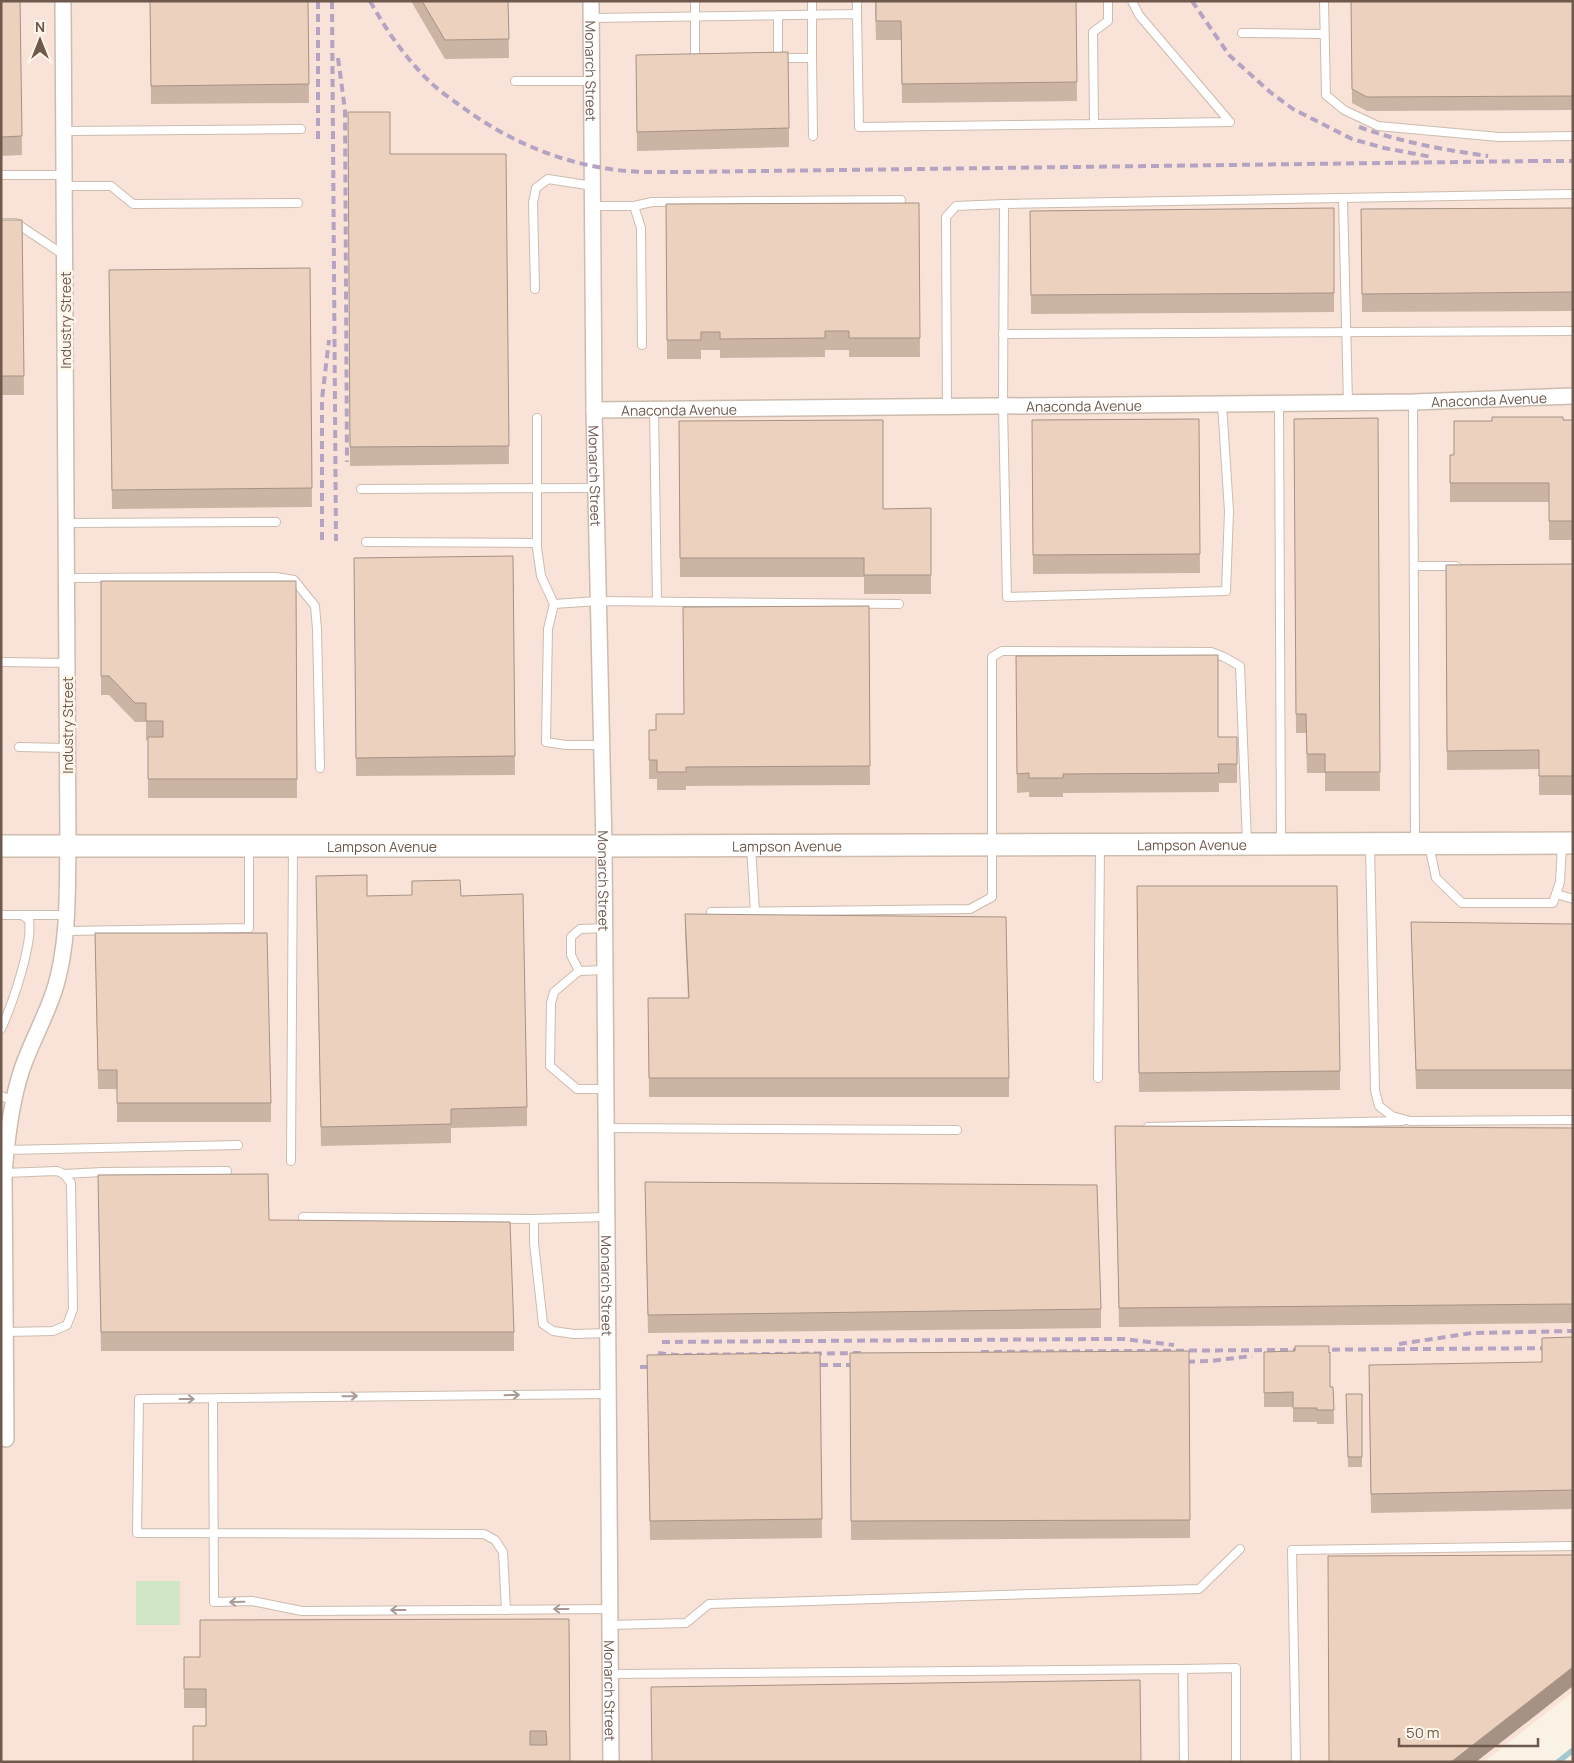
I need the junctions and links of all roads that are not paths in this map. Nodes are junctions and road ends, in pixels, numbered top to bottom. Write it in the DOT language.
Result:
graph roads {
  1 [pos="63,1"];
  2 [pos="591,1"];
  3 [pos="695,1"];
  4 [pos="812,1"];
  5 [pos="857,1"];
  6 [pos="1108,1"];
  7 [pos="1132,1"];
  8 [pos="1324,1"];
  9 [pos="812,14"];
  10 [pos="857,14"];
  11 [pos="778,15"];
  12 [pos="695,16"];
  13 [pos="591,18"];
  14 [pos="1242,33"];
  15 [pos="1324,34"];
  16 [pos="769,58"];
  17 [pos="778,58"];
  18 [pos="812,58"];
  19 [pos="714,59"];
  20 [pos="592,80"];
  21 [pos="515,81"];
  22 [pos="1094,124"];
  23 [pos="301,129"];
  24 [pos="64,131"];
  25 [pos="813,136"];
  26 [pos="1573,136"];
  27 [pos="1,175"];
  28 [pos="64,181"];
  29 [pos="593,186"];
  30 [pos="1573,194"];
  31 [pos="1343,198"];
  32 [pos="900,200"];
  33 [pos="298,203"];
  34 [pos="1004,204"];
  35 [pos="593,206"];
  36 [pos="634,206"];
  37 [pos="1,223"];
  38 [pos="64,255"];
  39 [pos="535,289"];
  40 [pos="1346,331"];
  41 [pos="1573,331"];
  42 [pos="1003,334"];
  43 [pos="642,345"];
  44 [pos="1573,396"];
  45 [pos="1413,402"];
  46 [pos="1280,403"];
  47 [pos="1348,403"];
  48 [pos="1222,404"];
  49 [pos="947,406"];
  50 [pos="1003,406"];
  51 [pos="654,409"];
  52 [pos="594,410"];
  53 [pos="537,418"];
  54 [pos="537,488"];
  55 [pos="596,488"];
  56 [pos="361,489"];
  57 [pos="276,522"];
  58 [pos="66,523"];
  59 [pos="366,542"];
  60 [pos="537,543"];
  61 [pos="1414,566"];
  62 [pos="1464,566"];
  63 [pos="66,578"];
  64 [pos="598,601"];
  65 [pos="657,601"];
  66 [pos="554,604"];
  67 [pos="899,604"];
  68 [pos="1,662"];
  69 [pos="67,663"];
  70 [pos="602,745"];
  71 [pos="19,747"];
  72 [pos="67,748"];
  73 [pos="320,768"];
  74 [pos="1370,843"];
  75 [pos="1421,843"];
  76 [pos="1567,843"];
  77 [pos="992,844"];
  78 [pos="1100,844"];
  79 [pos="1247,844"];
  80 [pos="1282,844"];
  81 [pos="68,845"];
  82 [pos="248,845"];
  83 [pos="292,845"];
  84 [pos="751,845"];
  85 [pos="1,846"];
  86 [pos="604,846"];
  87 [pos="1556,894"];
  88 [pos="1573,899"];
  89 [pos="711,912"];
  90 [pos="755,912"];
  91 [pos="1,915"];
  92 [pos="22,915"];
  93 [pos="67,915"];
  94 [pos="605,928"];
  95 [pos="66,931"];
  96 [pos="605,970"];
  97 [pos="579,971"];
  98 [pos="1,1029"];
  99 [pos="1098,1078"];
  100 [pos="606,1089"];
  101 [pos="7,1098"];
  102 [pos="1573,1120"];
  103 [pos="1410,1121"];
  104 [pos="1139,1127"];
  105 [pos="606,1128"];
  106 [pos="957,1130"];
  107 [pos="238,1145"];
  108 [pos="6,1150"];
  109 [pos="291,1161"];
  110 [pos="226,1171"];
  111 [pos="4,1173"];
  112 [pos="64,1174"];
  113 [pos="302,1217"];
  114 [pos="607,1217"];
  115 [pos="534,1219"];
  116 [pos="3,1253"];
  117 [pos="6,1332"];
  118 [pos="608,1333"];
  119 [pos="608,1394"];
  120 [pos="213,1399"];
  121 [pos="6,1439"];
  122 [pos="214,1533"];
  123 [pos="1573,1546"];
  124 [pos="1240,1549"];
  125 [pos="610,1609"];
  126 [pos="506,1610"];
  127 [pos="610,1625"];
  128 [pos="1183,1669"];
  129 [pos="610,1674"];
  130 [pos="611,1762"];
  131 [pos="1184,1762"];
  132 [pos="1236,1762"];
  133 [pos="1296,1762"];
  1 -- 24 [label="street, Industry Street"];
  2 -- 13 [label="street, Monarch Street"];
  3 -- 12 [label="lane"];
  4 -- 9 [label="lane"];
  5 -- 10 [label="lane"];
  6 -- 22 [label="lane"];
  7 -- 22 [label="lane"];
  8 -- 15 [label="lane"];
  9 -- 10 [label="lane"];
  9 -- 11 [label="lane"];
  9 -- 18 [label="lane"];
  10 -- 22 [label="lane"];
  11 -- 12 [label="lane"];
  11 -- 17 [label="lane"];
  12 -- 13 [label="lane"];
  12 -- 19 [label="lane"];
  13 -- 20 [label="street, Monarch Street"];
  14 -- 15 [label="lane"];
  15 -- 26 [label="lane"];
  16 -- 17 [label="lane"];
  17 -- 18 [label="lane"];
  18 -- 25 [label="lane"];
  20 -- 21 [label="lane"];
  20 -- 29 [label="street, Monarch Street"];
  23 -- 24 [label="lane"];
  24 -- 28 [label="street, Industry Street"];
  27 -- 28 [label="lane"];
  28 -- 33 [label="lane"];
  28 -- 38 [label="street, Industry Street"];
  29 -- 35 [label="street, Monarch Street"];
  29 -- 39 [label="lane"];
  30 -- 31 [label="lane"];
  31 -- 34 [label="lane"];
  31 -- 40 [label="lane"];
  32 -- 36 [label="lane"];
  34 -- 42 [label="lane"];
  34 -- 49 [label="lane"];
  35 -- 36 [label="lane"];
  35 -- 52 [label="street, Monarch Street"];
  36 -- 43 [label="lane"];
  37 -- 38 [label="lane"];
  38 -- 58 [label="street, Industry Street"];
  40 -- 41 [label="lane"];
  40 -- 42 [label="lane"];
  40 -- 47 [label="lane"];
  42 -- 50 [label="lane"];
  44 -- 45 [label="street, Anaconda Avenue"];
  45 -- 47 [label="street, Anaconda Avenue"];
  45 -- 61 [label="lane"];
  46 -- 47 [label="street, Anaconda Avenue"];
  46 -- 48 [label="street, Anaconda Avenue"];
  46 -- 80 [label="lane"];
  48 -- 50 [label="street, Anaconda Avenue"];
  48 -- 50 [label="lane"];
  49 -- 50 [label="street, Anaconda Avenue"];
  49 -- 51 [label="street, Anaconda Avenue"];
  51 -- 52 [label="street, Anaconda Avenue"];
  51 -- 65 [label="lane"];
  52 -- 55 [label="street, Monarch Street"];
  53 -- 54 [label="lane"];
  54 -- 55 [label="lane"];
  54 -- 56 [label="lane"];
  54 -- 60 [label="lane"];
  55 -- 64 [label="street, Monarch Street"];
  57 -- 58 [label="lane"];
  58 -- 63 [label="street, Industry Street"];
  59 -- 60 [label="lane"];
  60 -- 66 [label="lane"];
  61 -- 62 [label="lane"];
  61 -- 75 [label="lane"];
  63 -- 69 [label="street, Industry Street"];
  63 -- 73 [label="lane"];
  64 -- 65 [label="lane"];
  64 -- 66 [label="lane"];
  64 -- 70 [label="street, Monarch Street"];
  65 -- 67 [label="lane"];
  66 -- 70 [label="lane"];
  68 -- 69 [label="lane"];
  69 -- 72 [label="street, Industry Street"];
  70 -- 86 [label="street, Monarch Street"];
  71 -- 72 [label="lane"];
  72 -- 81 [label="street, Industry Street"];
  74 -- 75 [label="main road, Lampson Avenue"];
  74 -- 80 [label="main road, Lampson Avenue"];
  74 -- 103 [label="lane"];
  75 -- 76 [label="main road, Lampson Avenue"];
  75 -- 87 [label="lane"];
  76 -- 87 [label="lane"];
  77 -- 78 [label="main road, Lampson Avenue"];
  77 -- 79 [label="lane"];
  77 -- 84 [label="main road, Lampson Avenue"];
  77 -- 90 [label="lane"];
  78 -- 79 [label="main road, Lampson Avenue"];
  78 -- 99 [label="lane"];
  79 -- 80 [label="main road, Lampson Avenue"];
  81 -- 82 [label="main road, Lampson Avenue"];
  81 -- 85 [label="main road, Lampson Avenue"];
  81 -- 93 [label="street, Industry Street"];
  82 -- 83 [label="main road, Lampson Avenue"];
  82 -- 95 [label="lane"];
  83 -- 86 [label="main road, Lampson Avenue"];
  83 -- 109 [label="lane"];
  84 -- 86 [label="main road, Lampson Avenue"];
  84 -- 90 [label="lane"];
  86 -- 94 [label="street, Monarch Street"];
  87 -- 88 [label="lane"];
  89 -- 90 [label="lane"];
  91 -- 92 [label="lane"];
  92 -- 93 [label="lane"];
  92 -- 98 [label="lane"];
  93 -- 95 [label="street, Industry Street"];
  94 -- 96 [label="street, Monarch Street"];
  94 -- 97 [label="lane"];
  95 -- 101 [label="street, Industry Street"];
  96 -- 97 [label="lane"];
  96 -- 100 [label="street, Monarch Street"];
  97 -- 100 [label="lane"];
  100 -- 105 [label="street, Monarch Street"];
  101 -- 108 [label="street, Industry Street"];
  102 -- 103 [label="lane"];
  103 -- 104 [label="lane"];
  105 -- 106 [label="lane"];
  105 -- 114 [label="street, Monarch Street"];
  107 -- 108 [label="lane"];
  108 -- 111 [label="street, Industry Street"];
  110 -- 112 [label="lane"];
  111 -- 112 [label="lane"];
  111 -- 116 [label="street, Industry Street"];
  112 -- 117 [label="lane"];
  113 -- 115 [label="lane"];
  114 -- 115 [label="lane"];
  114 -- 118 [label="street, Monarch Street"];
  115 -- 118 [label="lane"];
  116 -- 117 [label="street, Industry Street"];
  117 -- 121 [label="street, Industry Street"];
  118 -- 119 [label="street, Monarch Street"];
  120 -- 119 [label="lane, one-way"];
  119 -- 125 [label="street, Monarch Street"];
  120 -- 122 [label="lane"];
  122 -- 120 [label="lane, one-way"];
  122 -- 126 [label="lane"];
  126 -- 122 [label="lane, one-way"];
  123 -- 133 [label="lane"];
  124 -- 127 [label="lane"];
  125 -- 126 [label="lane, one-way"];
  125 -- 127 [label="street, Monarch Street"];
  127 -- 129 [label="street, Monarch Street"];
  128 -- 129 [label="lane"];
  128 -- 131 [label="lane"];
  128 -- 132 [label="lane"];
  129 -- 130 [label="street, Monarch Street"];
}
